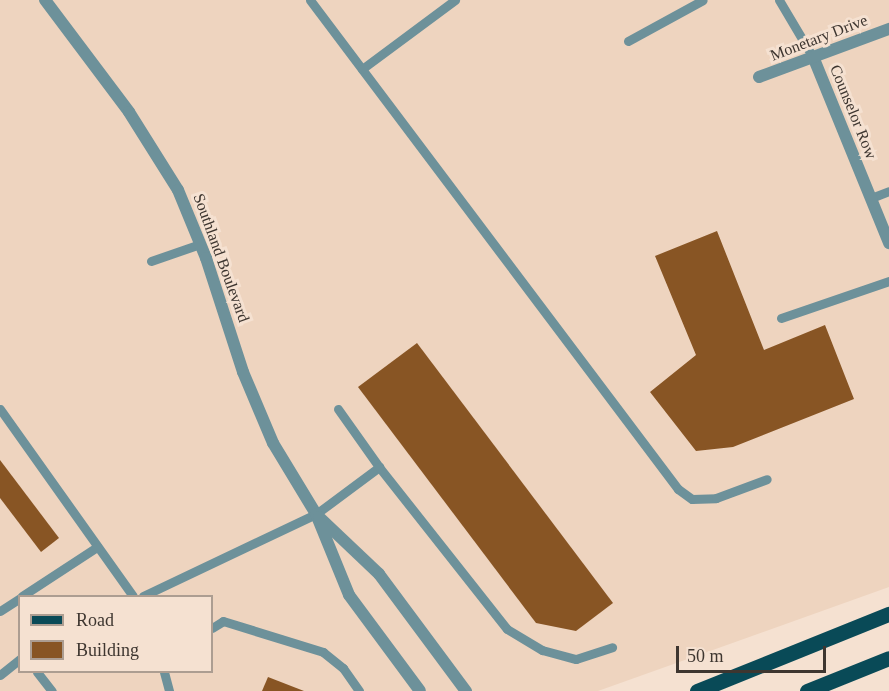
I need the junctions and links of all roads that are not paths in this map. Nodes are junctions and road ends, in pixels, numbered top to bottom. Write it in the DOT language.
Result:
graph roads {
  1 [pos="45,0"];
  2 [pos="310,0"];
  3 [pos="455,0"];
  4 [pos="703,0"];
  5 [pos="779,0"];
  6 [pos="889,29"];
  7 [pos="628,40"];
  8 [pos="814,59"];
  9 [pos="362,69"];
  10 [pos="759,77"];
  11 [pos="889,190"];
  12 [pos="871,198"];
  13 [pos="889,243"];
  14 [pos="200,244"];
  15 [pos="151,261"];
  16 [pos="889,281"];
  17 [pos="781,318"];
  18 [pos="0,409"];
  19 [pos="339,409"];
  20 [pos="379,467"];
  21 [pos="767,479"];
  22 [pos="316,514"];
  23 [pos="97,547"];
  24 [pos="24,595"];
  25 [pos="132,595"];
  26 [pos="147,595"];
  27 [pos="18,599"];
  28 [pos="0,611"];
  29 [pos="889,614"];
  30 [pos="213,627"];
  31 [pos="612,647"];
  32 [pos="889,658"];
  33 [pos="18,661"];
  34 [pos="39,673"];
  35 [pos="164,673"];
  36 [pos="0,675"];
  37 [pos="52,691"];
  38 [pos="169,691"];
  39 [pos="359,691"];
  40 [pos="420,691"];
  41 [pos="466,691"];
  42 [pos="697,691"];
  43 [pos="807,691"];
  1 -- 14 [label="street, Southland Boulevard"];
  2 -- 9 [label="lane"];
  3 -- 9 [label="lane"];
  4 -- 7 [label="lane"];
  5 -- 8 [label="lane"];
  6 -- 8 [label="street, Monetary Drive"];
  8 -- 10 [label="street, Monetary Drive"];
  8 -- 12 [label="street, Counselor Row"];
  9 -- 21 [label="lane"];
  11 -- 12 [label="lane"];
  12 -- 13 [label="street, Counselor Row"];
  14 -- 15 [label="lane"];
  14 -- 22 [label="street, Southland Boulevard"];
  16 -- 17 [label="lane"];
  18 -- 23 [label="lane"];
  19 -- 20 [label="lane"];
  20 -- 22 [label="lane"];
  20 -- 31 [label="lane"];
  22 -- 26 [label="lane"];
  22 -- 40 [label="street, Southland Boulevard"];
  22 -- 41 [label="street, Southland Boulevard"];
  23 -- 24 [label="lane"];
  23 -- 25 [label="lane"];
  27 -- 28 [label="lane"];
  29 -- 42 [label="main road"];
  30 -- 39 [label="lane"];
  32 -- 43 [label="main road"];
  33 -- 36 [label="lane"];
  34 -- 37 [label="lane"];
  35 -- 38 [label="lane"];
}
